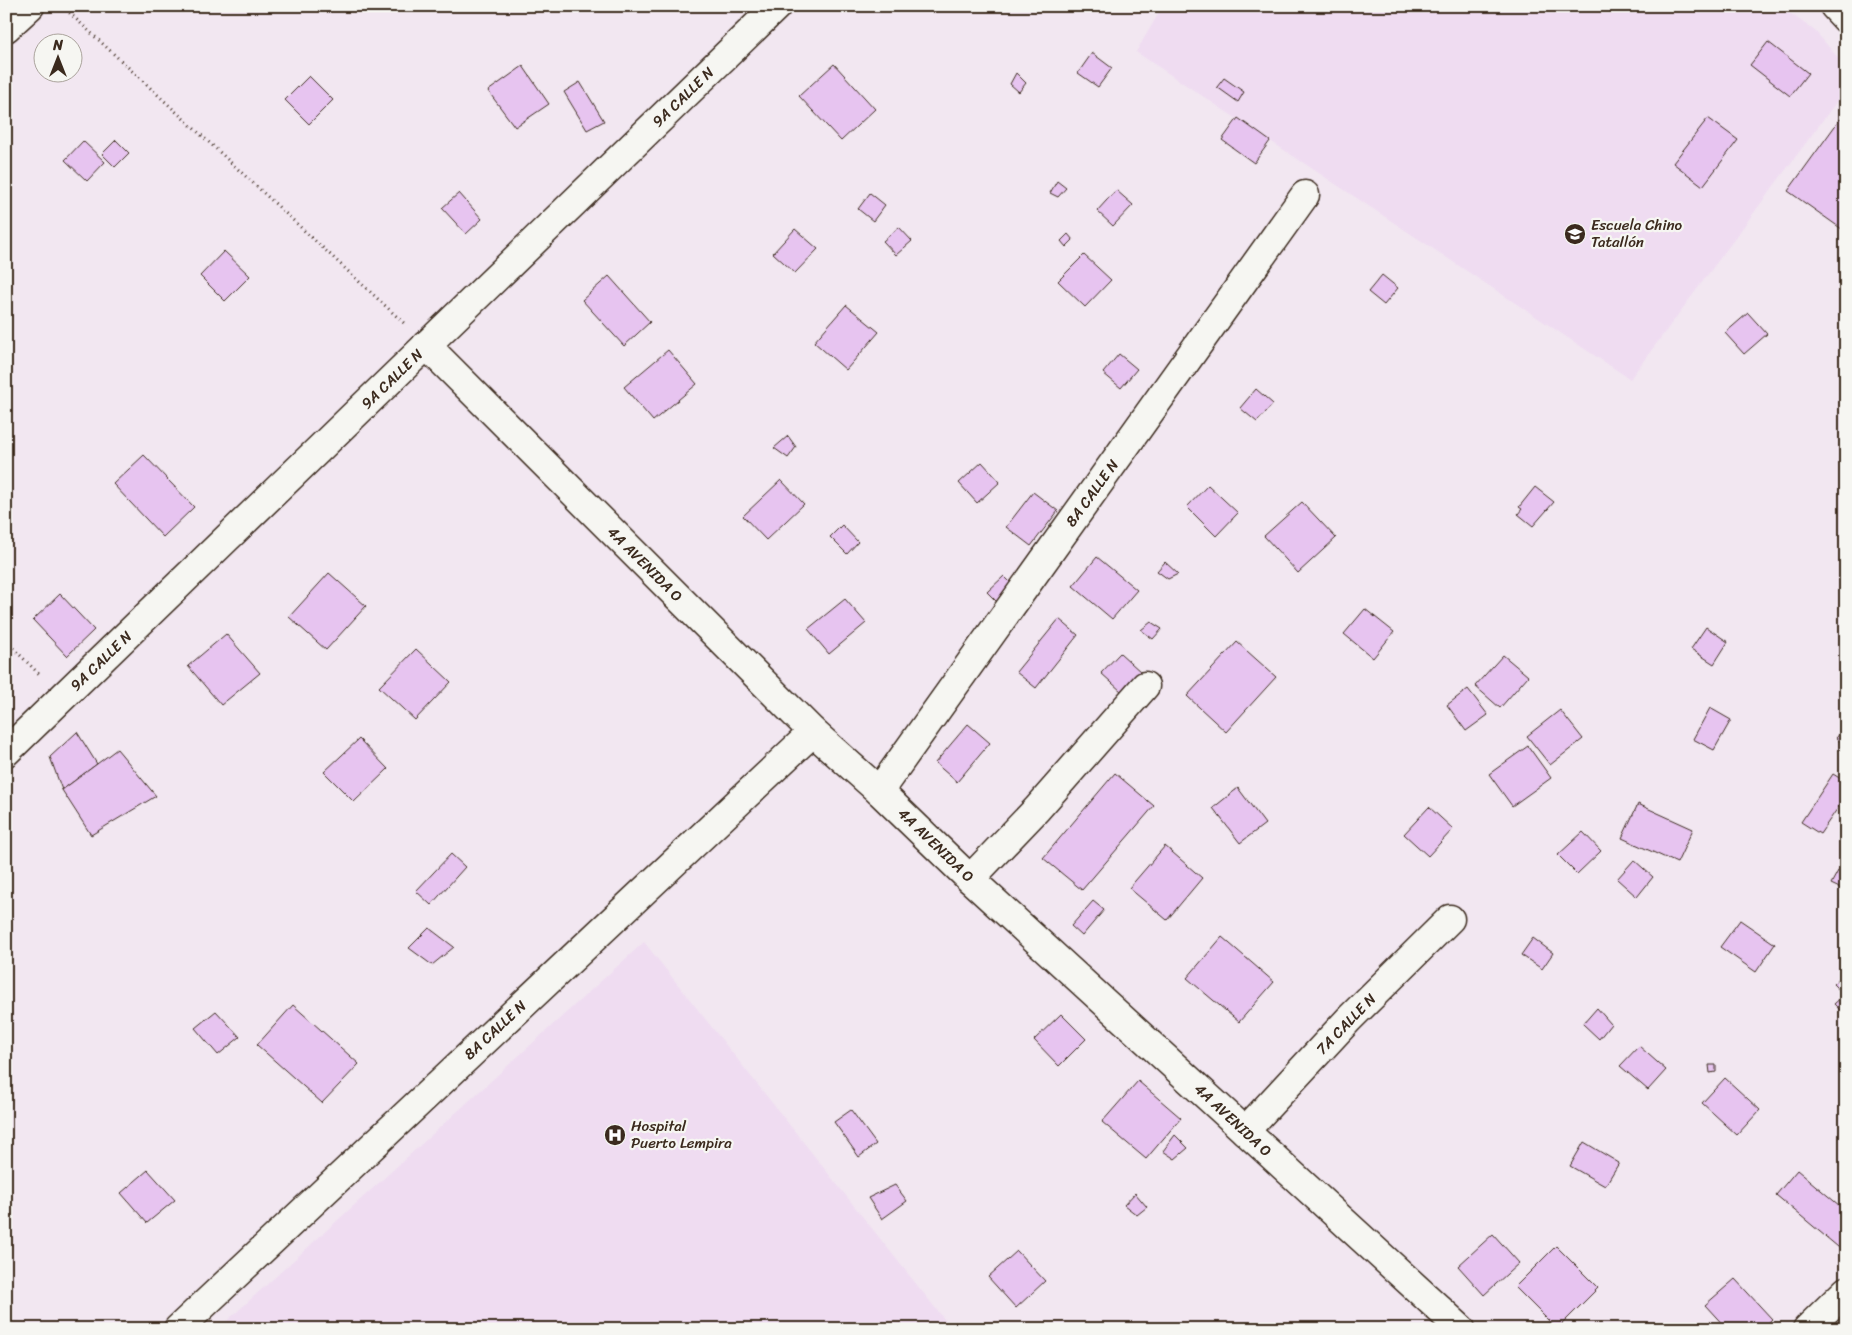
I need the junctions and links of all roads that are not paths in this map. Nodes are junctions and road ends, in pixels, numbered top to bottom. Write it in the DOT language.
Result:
graph roads {
  1 [pos="30,6"];
  2 [pos="777,6"];
  3 [pos="1834,6"];
  4 [pos="1846,19"];
  5 [pos="6,28"];
  6 [pos="1305,195"];
  7 [pos="426,345"];
  8 [pos="1145,686"];
  9 [pos="813,732"];
  10 [pos="6,752"];
  11 [pos="879,791"];
  12 [pos="970,879"];
  13 [pos="1450,919"];
  14 [pos="1246,1131"];
  15 [pos="1846,1291"];
  16 [pos="178,1329"];
  17 [pos="1461,1329"];
  18 [pos="1807,1329"];
  1 -- 5 [label="street"];
  2 -- 7 [label="street, 9A CALLE N"];
  3 -- 4 [label="street"];
  6 -- 11 [label="street, 8A CALLE N"];
  7 -- 9 [label="street, 4A AVENIDA O"];
  7 -- 10 [label="street, 9A CALLE N"];
  8 -- 12 [label="street"];
  9 -- 11 [label="street, 4A AVENIDA O"];
  9 -- 16 [label="street, 8A CALLE N"];
  11 -- 12 [label="street, 4A AVENIDA O"];
  12 -- 14 [label="street, 4A AVENIDA O"];
  13 -- 14 [label="street, 7A CALLE N"];
  14 -- 17 [label="street, 4A AVENIDA O"];
  15 -- 18 [label="street"];
}
